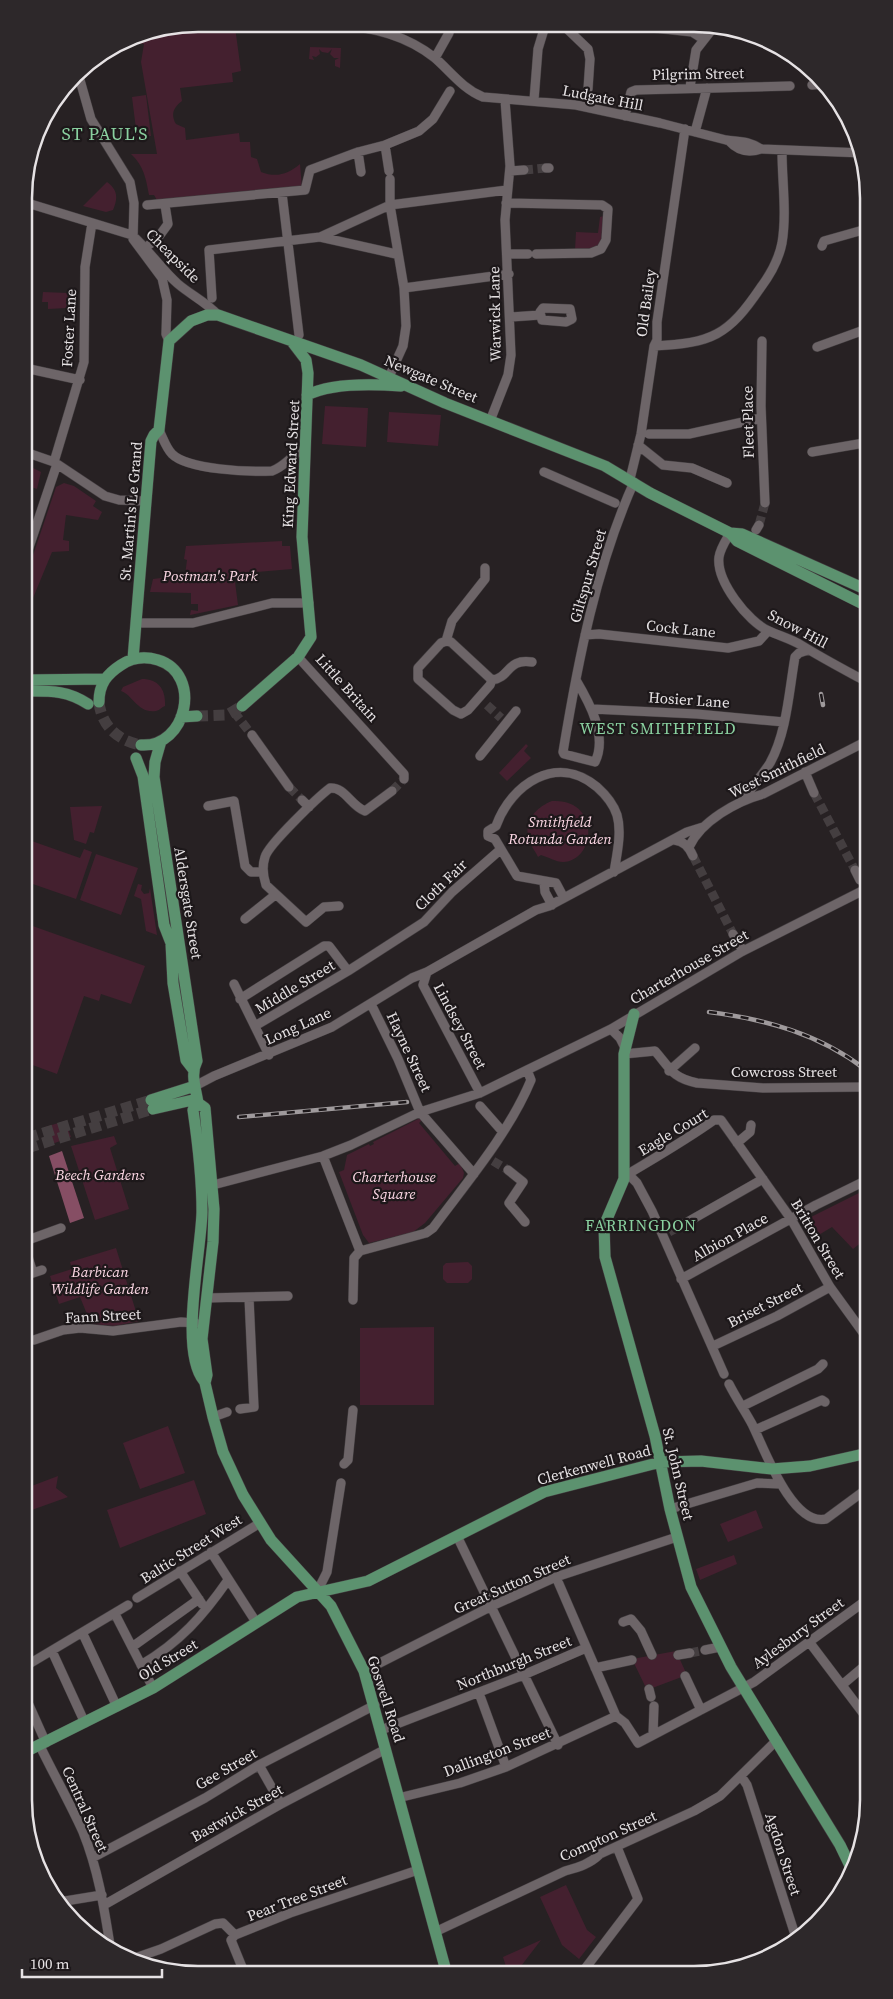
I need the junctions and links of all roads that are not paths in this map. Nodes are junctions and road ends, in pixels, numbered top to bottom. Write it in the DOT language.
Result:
graph roads {
  1 [pos="449,32"];
  2 [pos="543,32"];
  3 [pos="571,32"];
  4 [pos="692,32"];
  5 [pos="380,33"];
  6 [pos="708,33"];
  7 [pos="703,38"];
  8 [pos="434,58"];
  9 [pos="80,82"];
  10 [pos="812,85"];
  11 [pos="815,85"];
  12 [pos="790,86"];
  13 [pos="690,87"];
  14 [pos="707,88"];
  15 [pos="588,89"];
  16 [pos="450,91"];
  17 [pos="505,100"];
  18 [pos="534,100"];
  19 [pos="626,116"];
  20 [pos="685,130"];
  21 [pos="696,132"];
  22 [pos="386,146"];
  23 [pos="782,151"];
  24 [pos="358,152"];
  25 [pos="854,153"];
  26 [pos="524,170"];
  27 [pos="510,171"];
  28 [pos="361,172"];
  29 [pos="508,190"];
  30 [pos="282,193"];
  31 [pos="506,203"];
  32 [pos="33,205"];
  33 [pos="147,205"];
  34 [pos="165,205"];
  35 [pos="390,205"];
  36 [pos="92,223"];
  37 [pos="860,231"];
  38 [pos="132,235"];
  39 [pos="319,237"];
  40 [pos="289,240"];
  41 [pos="150,244"];
  42 [pos="822,246"];
  43 [pos="396,254"];
  44 [pos="508,254"];
  45 [pos="509,274"];
  46 [pos="404,288"];
  47 [pos="212,298"];
  48 [pos="218,315"];
  49 [pos="540,315"];
  50 [pos="511,317"];
  51 [pos="860,331"];
  52 [pos="296,339"];
  53 [pos="169,341"];
  54 [pos="762,341"];
  55 [pos="654,346"];
  56 [pos="818,347"];
  57 [pos="33,370"];
  58 [pos="388,377"];
  59 [pos="80,380"];
  60 [pos="407,387"];
  61 [pos="307,395"];
  62 [pos="761,418"];
  63 [pos="490,421"];
  64 [pos="158,430"];
  65 [pos="649,434"];
  66 [pos="860,444"];
  67 [pos="638,445"];
  68 [pos="305,449"];
  69 [pos="812,452"];
  70 [pos="33,455"];
  71 [pos="56,463"];
  72 [pos="544,472"];
  73 [pos="632,481"];
  74 [pos="727,483"];
  75 [pos="146,501"];
  76 [pos="615,503"];
  77 [pos="765,503"];
  78 [pos="730,532"];
  79 [pos="33,535"];
  80 [pos="485,568"];
  81 [pos="860,587"];
  82 [pos="848,596"];
  83 [pos="860,596"];
  84 [pos="860,602"];
  85 [pos="309,603"];
  86 [pos="137,623"];
  87 [pos="768,631"];
  88 [pos="585,635"];
  89 [pos="446,641"];
  90 [pos="808,650"];
  91 [pos="298,657"];
  92 [pos="133,659"];
  93 [pos="532,662"];
  94 [pos="860,677"];
  95 [pos="33,680"];
  96 [pos="104,680"];
  97 [pos="492,680"];
  98 [pos="576,680"];
  99 [pos="33,691"];
  100 [pos="479,698"];
  101 [pos="487,705"];
  102 [pos="242,706"];
  103 [pos="592,709"];
  104 [pos="516,711"];
  105 [pos="197,716"];
  106 [pos="181,717"];
  107 [pos="784,722"];
  108 [pos="252,735"];
  109 [pos="161,741"];
  110 [pos="860,744"];
  111 [pos="141,745"];
  112 [pos="480,756"];
  113 [pos="136,758"];
  114 [pos="805,772"];
  115 [pos="404,779"];
  116 [pos="289,787"];
  117 [pos="392,791"];
  118 [pos="814,793"];
  119 [pos="746,798"];
  120 [pos="302,800"];
  121 [pos="208,806"];
  122 [pos="309,807"];
  123 [pos="703,827"];
  124 [pos="674,840"];
  125 [pos="688,847"];
  126 [pos="500,850"];
  127 [pos="694,856"];
  128 [pos="855,870"];
  129 [pos="264,872"];
  130 [pos="614,872"];
  131 [pos="860,880"];
  132 [pos="544,882"];
  133 [pos="860,892"];
  134 [pos="276,895"];
  135 [pos="564,898"];
  136 [pos="552,905"];
  137 [pos="339,906"];
  138 [pos="245,919"];
  139 [pos="733,934"];
  140 [pos="743,951"];
  141 [pos="348,972"];
  142 [pos="427,972"];
  143 [pos="408,982"];
  144 [pos="234,984"];
  145 [pos="422,984"];
  146 [pos="240,999"];
  147 [pos="371,1004"];
  148 [pos="634,1014"];
  149 [pos="255,1026"];
  150 [pos="611,1029"];
  151 [pos="695,1048"];
  152 [pos="625,1051"];
  153 [pos="269,1055"];
  154 [pos="193,1069"];
  155 [pos="527,1070"];
  156 [pos="669,1071"];
  157 [pos="195,1086"];
  158 [pos="860,1087"];
  159 [pos="480,1093"];
  160 [pos="198,1101"];
  161 [pos="480,1106"];
  162 [pos="420,1112"];
  163 [pos="751,1125"];
  164 [pos="502,1131"];
  165 [pos="737,1143"];
  166 [pos="323,1156"];
  167 [pos="508,1170"];
  168 [pos="474,1174"];
  169 [pos="627,1174"];
  170 [pos="763,1179"];
  171 [pos="860,1184"];
  172 [pos="213,1185"];
  173 [pos="792,1219"];
  174 [pos="525,1222"];
  175 [pos="684,1224"];
  176 [pos="61,1228"];
  177 [pos="32,1238"];
  178 [pos="360,1251"];
  179 [pos="42,1270"];
  180 [pos="32,1271"];
  181 [pos="681,1279"];
  182 [pos="830,1287"];
  183 [pos="288,1296"];
  184 [pos="207,1298"];
  185 [pos="249,1298"];
  186 [pos="353,1300"];
  187 [pos="198,1324"];
  188 [pos="860,1328"];
  189 [pos="34,1340"];
  190 [pos="712,1346"];
  191 [pos="823,1364"];
  192 [pos="724,1374"];
  193 [pos="729,1384"];
  194 [pos="825,1402"];
  195 [pos="743,1406"];
  196 [pos="240,1409"];
  197 [pos="353,1410"];
  198 [pos="227,1412"];
  199 [pos="213,1417"];
  200 [pos="755,1430"];
  201 [pos="860,1455"];
  202 [pos="661,1462"];
  203 [pos="344,1464"];
  204 [pos="772,1469"];
  205 [pos="341,1483"];
  206 [pos="780,1484"];
  207 [pos="860,1494"];
  208 [pos="670,1509"];
  209 [pos="260,1523"];
  210 [pos="457,1536"];
  211 [pos="677,1537"];
  212 [pos="211,1552"];
  213 [pos="180,1572"];
  214 [pos="556,1577"];
  215 [pos="228,1580"];
  216 [pos="318,1590"];
  217 [pos="137,1598"];
  218 [pos="198,1599"];
  219 [pos="128,1605"];
  220 [pos="860,1605"];
  221 [pos="492,1606"];
  222 [pos="206,1610"];
  223 [pos="115,1614"];
  224 [pos="256,1622"];
  225 [pos="623,1622"];
  226 [pos="83,1634"];
  227 [pos="810,1643"];
  228 [pos="132,1647"];
  229 [pos="720,1647"];
  230 [pos="586,1648"];
  231 [pos="705,1650"];
  232 [pos="52,1651"];
  233 [pos="690,1653"];
  234 [pos="652,1655"];
  235 [pos="678,1655"];
  236 [pos="632,1660"];
  237 [pos="32,1662"];
  238 [pos="141,1665"];
  239 [pos="595,1668"];
  240 [pos="860,1669"];
  241 [pos="364,1671"];
  242 [pos="524,1675"];
  243 [pos="685,1676"];
  244 [pos="842,1686"];
  245 [pos="153,1688"];
  246 [pos="744,1688"];
  247 [pos="478,1693"];
  248 [pos="651,1697"];
  249 [pos="375,1705"];
  250 [pos="117,1707"];
  251 [pos="701,1710"];
  252 [pos="860,1710"];
  253 [pos="616,1716"];
  254 [pos="32,1718"];
  255 [pos="85,1723"];
  256 [pos="382,1730"];
  257 [pos="653,1735"];
  258 [pos="777,1740"];
  259 [pos="558,1745"];
  260 [pos="39,1746"];
  261 [pos="386,1749"];
  262 [pos="259,1765"];
  263 [pos="506,1767"];
  264 [pos="741,1776"];
  265 [pos="398,1798"];
  266 [pos="281,1804"];
  267 [pos="617,1847"];
  268 [pos="92,1858"];
  269 [pos="848,1862"];
  270 [pos="418,1870"];
  271 [pos="102,1895"];
  272 [pos="66,1901"];
  273 [pos="104,1905"];
  274 [pos="435,1932"];
  275 [pos="794,1933"];
  276 [pos="235,1935"];
  277 [pos="109,1941"];
  278 [pos="141,1956"];
  279 [pos="242,1966"];
  280 [pos="445,1966"];
  281 [pos="587,1966"];
  1 -- 8 [label="street"];
  2 -- 18 [label="street"];
  3 -- 15 [label="street"];
  4 -- 7 [label="street"];
  5 -- 8 [label="street"];
  6 -- 7 [label="street"];
  7 -- 13 [label="street"];
  8 -- 17 [label="street, Ludgate Hill"];
  9 -- 38 [label="street"];
  10 -- 11 [label="street"];
  12 -- 14 [label="street, Pilgrim Street"];
  13 -- 14 [label="street, Pilgrim Street"];
  13 -- 19 [label="street, Pilgrim Street"];
  14 -- 21 [label="street"];
  16 -- 22 [label="street"];
  17 -- 18 [label="street, Ludgate Hill"];
  17 -- 27 [label="street, Warwick Lane"];
  18 -- 19 [label="street, Ludgate Hill"];
  19 -- 20 [label="street, Ludgate Hill"];
  20 -- 21 [label="street, Ludgate Hill"];
  20 -- 55 [label="street, Old Bailey"];
  21 -- 23 [label="street, Ludgate Hill"];
  22 -- 24 [label="street"];
  22 -- 35 [label="street"];
  23 -- 25 [label="street, Ludgate Hill"];
  23 -- 55 [label="street"];
  24 -- 28 [label="street"];
  24 -- 30 [label="street"];
  26 -- 27 [label="street"];
  27 -- 29 [label="street, Warwick Lane"];
  29 -- 31 [label="street, Warwick Lane"];
  29 -- 35 [label="street"];
  30 -- 34 [label="street"];
  30 -- 40 [label="street"];
  31 -- 44 [label="street, Warwick Lane"];
  31 -- 44 [label="street"];
  32 -- 36 [label="street, Cheapside"];
  33 -- 34 [label="street"];
  34 -- 41 [label="street"];
  35 -- 39 [label="street"];
  35 -- 43 [label="street"];
  36 -- 38 [label="street, Cheapside"];
  36 -- 59 [label="street, Foster Lane"];
  37 -- 42 [label="street"];
  38 -- 48 [label="street, Cheapside"];
  38 -- 53 [label="street, Cheapside"];
  39 -- 40 [label="street"];
  39 -- 43 [label="street"];
  40 -- 47 [label="street"];
  40 -- 52 [label="street"];
  43 -- 46 [label="street"];
  44 -- 45 [label="street, Warwick Lane"];
  45 -- 46 [label="street"];
  45 -- 50 [label="street, Warwick Lane"];
  46 -- 58 [label="street"];
  48 -- 52 [label="main road, Newgate Street"];
  48 -- 53 [label="main road"];
  49 -- 50 [label="street"];
  50 -- 63 [label="street, Warwick Lane"];
  51 -- 56 [label="street"];
  52 -- 58 [label="main road, Newgate Street"];
  52 -- 61 [label="main road"];
  53 -- 64 [label="main road, St. Martin's Le Grand"];
  54 -- 62 [label="street, Fleet Place"];
  55 -- 67 [label="street, Old Bailey"];
  57 -- 59 [label="street"];
  58 -- 60 [label="main road, Newgate Street"];
  59 -- 71 [label="street, Foster Lane"];
  60 -- 61 [label="main road, King Edward Street"];
  60 -- 63 [label="main road, Newgate Street"];
  61 -- 68 [label="main road, King Edward Street"];
  62 -- 65 [label="street"];
  62 -- 77 [label="street, Fleet Place"];
  63 -- 73 [label="main road, Newgate Street"];
  64 -- 68 [label="street"];
  64 -- 75 [label="main road, St. Martin's Le Grand"];
  66 -- 69 [label="street"];
  67 -- 73 [label="street, Old Bailey"];
  67 -- 74 [label="street"];
  68 -- 85 [label="main road, King Edward Street"];
  70 -- 71 [label="street"];
  71 -- 75 [label="street"];
  71 -- 79 [label="street, Foster Lane"];
  72 -- 76 [label="street"];
  73 -- 78 [label="main road, Newgate Street"];
  73 -- 88 [label="street, Giltspur Street"];
  75 -- 86 [label="main road, St. Martin's Le Grand"];
  78 -- 81 [label="main road"];
  78 -- 82 [label="main road"];
  78 -- 87 [label="street, Snow Hill"];
  80 -- 89 [label="street"];
  82 -- 83 [label="main road"];
  82 -- 84 [label="main road"];
  85 -- 86 [label="street"];
  85 -- 91 [label="main road, Little Britain"];
  86 -- 92 [label="main road"];
  87 -- 88 [label="street, Cock Lane"];
  87 -- 90 [label="street, Snow Hill"];
  88 -- 98 [label="street, Giltspur Street"];
  89 -- 97 [label="street"];
  89 -- 100 [label="street"];
  90 -- 94 [label="street, Snow Hill"];
  90 -- 107 [label="street"];
  91 -- 102 [label="main road"];
  91 -- 115 [label="street, Little Britain"];
  92 -- 96 [label="main road"];
  92 -- 106 [label="main road"];
  93 -- 97 [label="street"];
  95 -- 96 [label="main road"];
  96 -- 99 [label="main road"];
  97 -- 100 [label="street"];
  98 -- 103 [label="street"];
  98 -- 103 [label="street"];
  100 -- 101 [label="street"];
  103 -- 107 [label="street, Hosier Lane"];
  104 -- 112 [label="street"];
  105 -- 106 [label="main road"];
  106 -- 109 [label="main road"];
  107 -- 119 [label="street"];
  108 -- 116 [label="street"];
  109 -- 111 [label="main road"];
  109 -- 154 [label="main road, Aldersgate Street"];
  110 -- 114 [label="street, West Smithfield"];
  113 -- 154 [label="main road, Aldersgate Street"];
  114 -- 118 [label="street"];
  114 -- 119 [label="street, West Smithfield"];
  117 -- 122 [label="street"];
  119 -- 123 [label="street, West Smithfield"];
  120 -- 122 [label="street"];
  121 -- 129 [label="street"];
  122 -- 129 [label="street"];
  123 -- 124 [label="street, West Smithfield"];
  123 -- 125 [label="street, West Smithfield"];
  124 -- 125 [label="street"];
  124 -- 130 [label="street, West Smithfield"];
  125 -- 127 [label="street"];
  126 -- 130 [label="street"];
  126 -- 132 [label="street"];
  126 -- 141 [label="street, Cloth Fair"];
  128 -- 131 [label="street"];
  129 -- 134 [label="street"];
  130 -- 135 [label="street, West Smithfield"];
  132 -- 135 [label="street"];
  132 -- 136 [label="street"];
  133 -- 140 [label="street, Charterhouse Street"];
  134 -- 137 [label="street"];
  134 -- 138 [label="street"];
  135 -- 136 [label="street, West Smithfield"];
  136 -- 142 [label="street, Long Lane"];
  139 -- 140 [label="street"];
  140 -- 148 [label="street, Charterhouse Street"];
  141 -- 146 [label="street"];
  141 -- 149 [label="street, Middle Street"];
  142 -- 143 [label="street, Long Lane"];
  142 -- 145 [label="street, Lindsey Street"];
  143 -- 145 [label="street"];
  143 -- 147 [label="street, Long Lane"];
  144 -- 146 [label="street"];
  145 -- 159 [label="street, Lindsey Street"];
  146 -- 149 [label="street"];
  147 -- 153 [label="street, Long Lane"];
  147 -- 162 [label="street, Hayne Street"];
  148 -- 150 [label="street, Charterhouse Street"];
  148 -- 152 [label="main road, St. John Street"];
  149 -- 153 [label="street"];
  150 -- 152 [label="street"];
  150 -- 155 [label="street, Charterhouse Street"];
  151 -- 156 [label="street"];
  152 -- 156 [label="street"];
  152 -- 169 [label="main road, St. John Street"];
  153 -- 157 [label="street, Long Lane"];
  154 -- 157 [label="main road, Aldersgate Street"];
  155 -- 159 [label="street, Charterhouse Street"];
  155 -- 164 [label="street"];
  156 -- 158 [label="street, Cowcross Street"];
  157 -- 160 [label="main road, Aldersgate Street"];
  157 -- 160 [label="main road"];
  159 -- 162 [label="street, Charterhouse Street"];
  160 -- 172 [label="main road, Aldersgate Street"];
  160 -- 187 [label="main road, Aldersgate Street"];
  161 -- 164 [label="street"];
  162 -- 166 [label="street"];
  162 -- 168 [label="street"];
  163 -- 165 [label="street"];
  164 -- 168 [label="street"];
  165 -- 169 [label="street, Eagle Court"];
  165 -- 170 [label="street, Eagle Court"];
  166 -- 172 [label="street"];
  166 -- 178 [label="street"];
  167 -- 174 [label="street"];
  168 -- 178 [label="street"];
  169 -- 181 [label="street"];
  169 -- 202 [label="main road, St. John Street"];
  170 -- 173 [label="street, Britton Street"];
  170 -- 175 [label="street"];
  171 -- 173 [label="street, Albion Place"];
  172 -- 184 [label="main road, Aldersgate Street"];
  173 -- 181 [label="street, Albion Place"];
  173 -- 182 [label="street, Britton Street"];
  176 -- 177 [label="street"];
  178 -- 186 [label="street"];
  179 -- 180 [label="street"];
  181 -- 190 [label="street"];
  182 -- 188 [label="street, Britton Street"];
  182 -- 190 [label="street, Briset Street"];
  183 -- 185 [label="street"];
  184 -- 185 [label="street"];
  184 -- 187 [label="main road, Aldersgate Street"];
  185 -- 196 [label="street"];
  187 -- 189 [label="street, Fann Street"];
  187 -- 199 [label="main road, Goswell Road"];
  190 -- 192 [label="street"];
  191 -- 195 [label="street"];
  193 -- 195 [label="street"];
  194 -- 200 [label="street"];
  195 -- 200 [label="street"];
  197 -- 203 [label="street"];
  198 -- 199 [label="street"];
  199 -- 209 [label="main road, Goswell Road"];
  200 -- 204 [label="street"];
  201 -- 204 [label="main road, Clerkenwell Road"];
  202 -- 204 [label="main road, Clerkenwell Road"];
  202 -- 208 [label="main road, St. John Street"];
  202 -- 210 [label="main road, Clerkenwell Road"];
  204 -- 206 [label="street"];
  205 -- 216 [label="street"];
  206 -- 207 [label="street"];
  206 -- 208 [label="street"];
  208 -- 211 [label="main road, St. John Street"];
  209 -- 212 [label="street, Baltic Street West"];
  209 -- 216 [label="main road, Goswell Road"];
  210 -- 216 [label="main road, Clerkenwell Road"];
  210 -- 221 [label="street"];
  211 -- 214 [label="street, Great Sutton Street"];
  211 -- 229 [label="main road, St. John Street"];
  212 -- 213 [label="street, Baltic Street West"];
  212 -- 215 [label="street"];
  213 -- 217 [label="street, Baltic Street West"];
  213 -- 218 [label="street"];
  214 -- 221 [label="street, Great Sutton Street"];
  214 -- 230 [label="street, Northburgh Street"];
  215 -- 222 [label="street"];
  215 -- 224 [label="street"];
  216 -- 224 [label="main road, Old Street"];
  216 -- 241 [label="main road, Goswell Road"];
  218 -- 222 [label="street"];
  218 -- 228 [label="street"];
  219 -- 223 [label="street"];
  220 -- 227 [label="street, Aylesbury Street"];
  221 -- 241 [label="street, Great Sutton Street"];
  221 -- 242 [label="street"];
  222 -- 238 [label="street"];
  223 -- 226 [label="street"];
  223 -- 228 [label="street"];
  224 -- 245 [label="main road, Old Street"];
  225 -- 234 [label="street"];
  226 -- 232 [label="street"];
  226 -- 250 [label="street"];
  227 -- 244 [label="street"];
  227 -- 246 [label="street, Aylesbury Street"];
  228 -- 238 [label="street"];
  229 -- 231 [label="street"];
  229 -- 246 [label="main road, St. John Street"];
  230 -- 239 [label="street"];
  230 -- 242 [label="street, Northburgh Street"];
  232 -- 237 [label="street"];
  232 -- 255 [label="street"];
  233 -- 235 [label="street"];
  236 -- 239 [label="street"];
  238 -- 245 [label="street"];
  239 -- 253 [label="street"];
  240 -- 244 [label="street"];
  241 -- 249 [label="main road, Goswell Road"];
  242 -- 247 [label="street, Northburgh Street"];
  242 -- 259 [label="street"];
  243 -- 251 [label="street"];
  244 -- 252 [label="street"];
  245 -- 250 [label="main road, Old Street"];
  246 -- 251 [label="street, Aylesbury Street"];
  246 -- 258 [label="main road, St. John Street"];
  247 -- 256 [label="street, Northburgh Street"];
  247 -- 263 [label="street"];
  248 -- 257 [label="street"];
  249 -- 256 [label="main road, Goswell Road"];
  249 -- 262 [label="street, Gee Street"];
  250 -- 255 [label="main road, Old Street"];
  251 -- 257 [label="street, Aylesbury Street"];
  253 -- 257 [label="street"];
  253 -- 259 [label="street, Dallington Street"];
  254 -- 260 [label="street, Central Street"];
  255 -- 260 [label="main road, Old Street"];
  256 -- 261 [label="main road, Goswell Road"];
  258 -- 264 [label="street, Compton Street"];
  258 -- 269 [label="main road, St. John Street"];
  259 -- 263 [label="street, Dallington Street"];
  260 -- 268 [label="street, Central Street"];
  261 -- 265 [label="main road, Goswell Road"];
  261 -- 266 [label="street, Bastwick Street"];
  262 -- 266 [label="street"];
  262 -- 268 [label="street, Gee Street"];
  263 -- 265 [label="street, Dallington Street"];
  264 -- 267 [label="street, Compton Street"];
  264 -- 275 [label="street, Agdon Street"];
  265 -- 270 [label="main road, Goswell Road"];
  266 -- 273 [label="street, Bastwick Street"];
  267 -- 274 [label="street, Compton Street"];
  267 -- 281 [label="street"];
  268 -- 271 [label="street, Central Street"];
  270 -- 274 [label="main road, Goswell Road"];
  270 -- 276 [label="street, Pear Tree Street"];
  271 -- 272 [label="street"];
  271 -- 273 [label="street, Central Street"];
  273 -- 277 [label="street, Central Street"];
  274 -- 280 [label="main road, Goswell Road"];
  276 -- 278 [label="street, Pear Tree Street"];
  276 -- 279 [label="street"];
}
